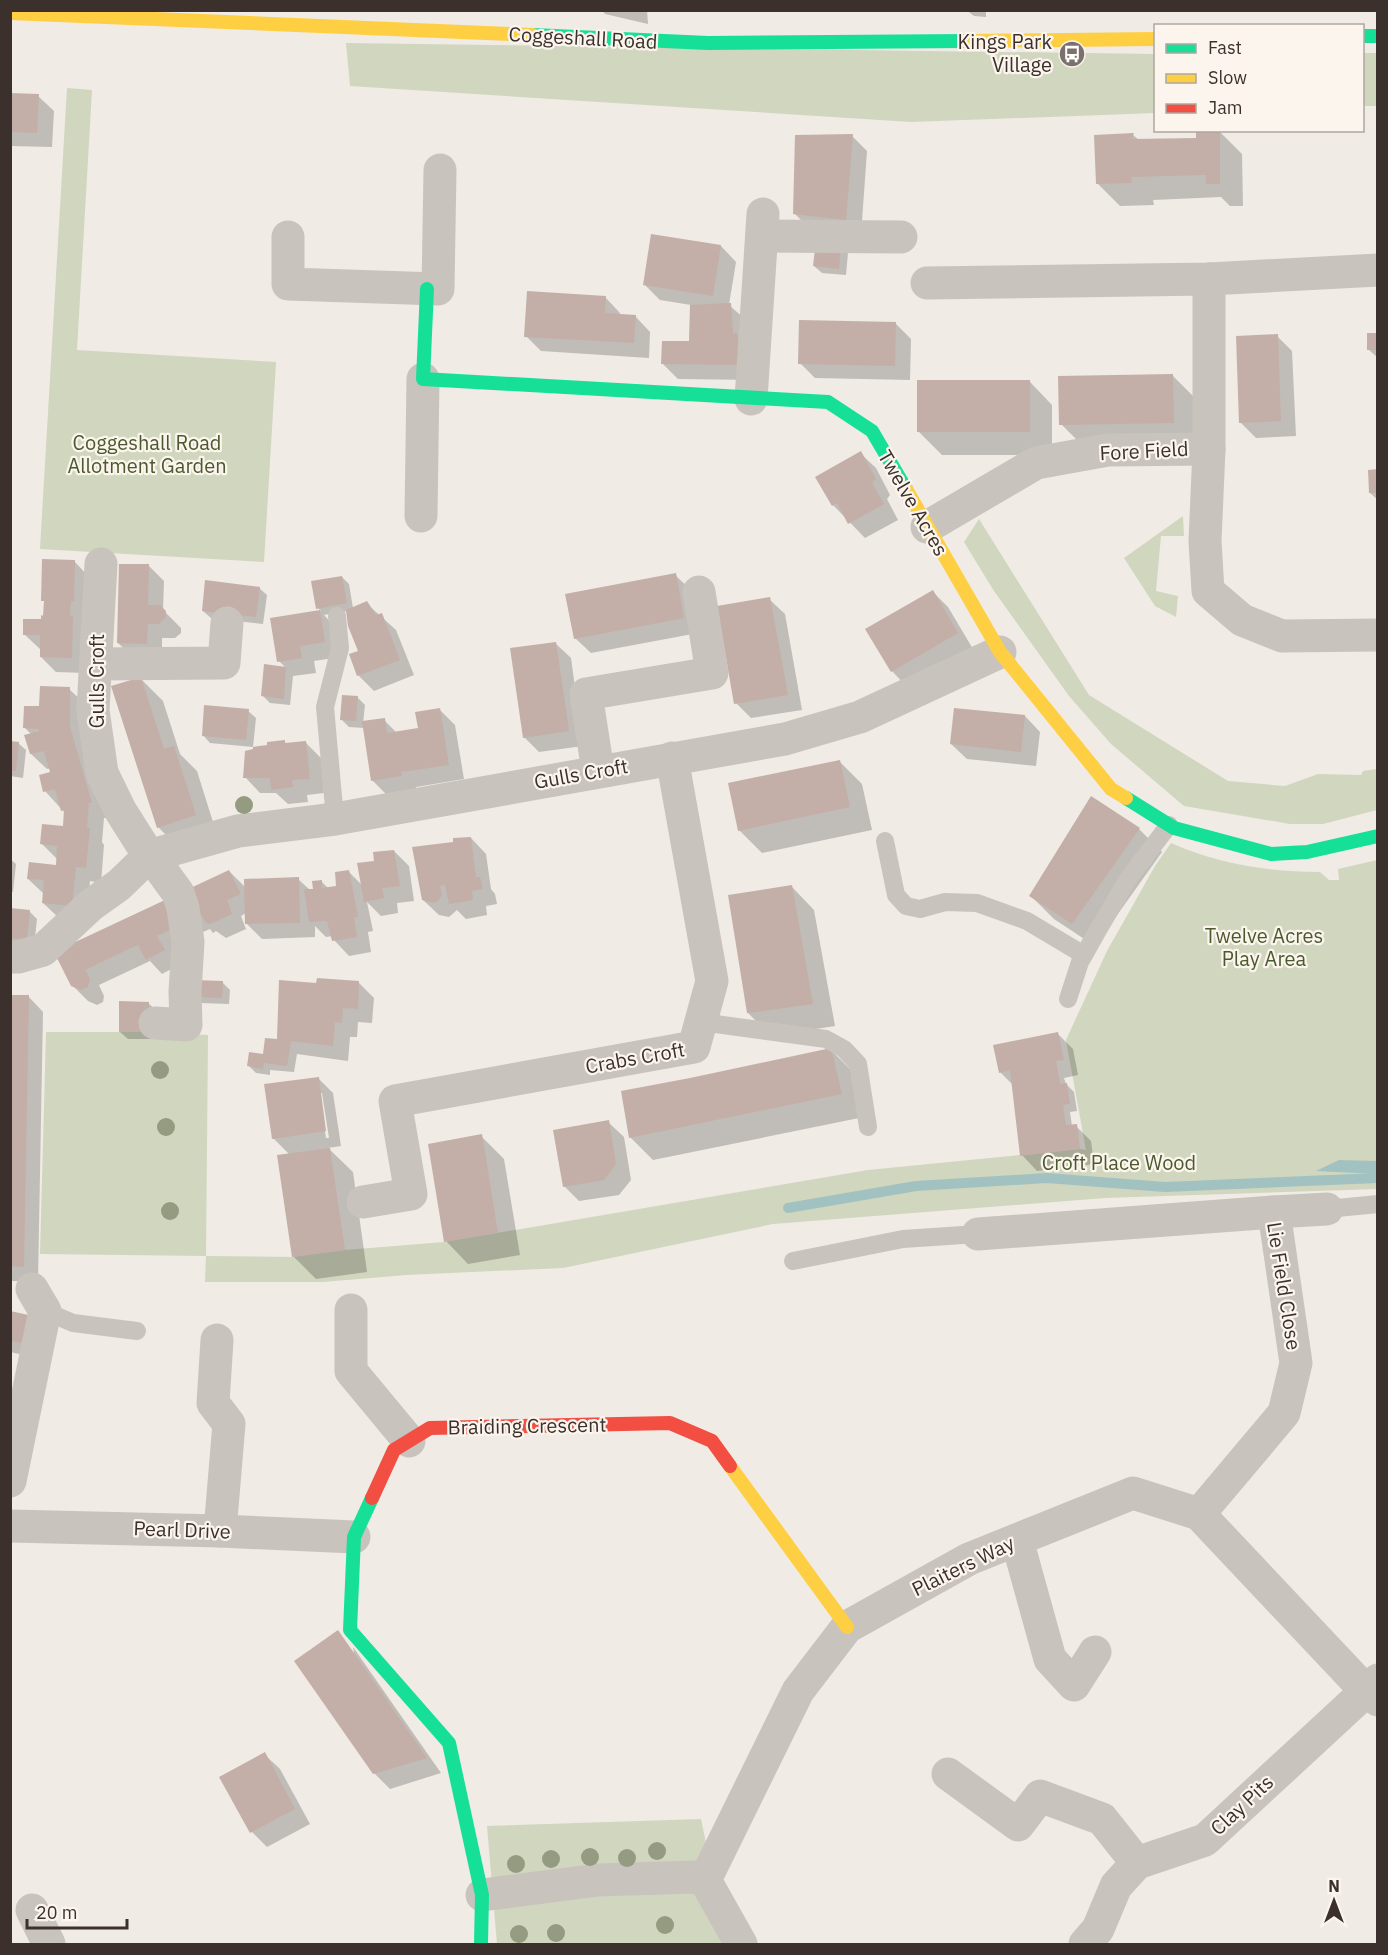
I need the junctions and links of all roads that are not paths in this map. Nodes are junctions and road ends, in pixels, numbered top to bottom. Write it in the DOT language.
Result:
graph roads {
  1 [pos="10,13"];
  2 [pos="1154,39"];
  3 [pos="440,170"];
  4 [pos="288,237"];
  5 [pos="901,237"];
  6 [pos="1377,270"];
  7 [pos="1209,279"];
  8 [pos="927,283"];
  9 [pos="427,289"];
  10 [pos="423,379"];
  11 [pos="751,399"];
  12 [pos="1209,449"];
  13 [pos="421,516"];
  14 [pos="927,527"];
  15 [pos="101,564"];
  16 [pos="699,592"];
  17 [pos="337,616"];
  18 [pos="226,622"];
  19 [pos="1377,635"];
  20 [pos="1000,652"];
  21 [pos="95,664"];
  22 [pos="672,758"];
  23 [pos="598,771"];
  24 [pos="334,819"];
  25 [pos="1169,825"];
  26 [pos="1377,836"];
  27 [pos="885,841"];
  28 [pos="149,856"];
  29 [pos="1084,955"];
  30 [pos="10,957"];
  31 [pos="1068,999"];
  32 [pos="701,1022"];
  33 [pos="154,1023"];
  34 [pos="868,1127"];
  35 [pos="363,1202"];
  36 [pos="1377,1204"];
  37 [pos="1327,1209"];
  38 [pos="1274,1212"];
  39 [pos="978,1234"];
  40 [pos="793,1260"];
  41 [pos="38,1300"];
  42 [pos="351,1310"];
  43 [pos="137,1331"];
  44 [pos="217,1341"];
  45 [pos="409,1441"];
  46 [pos="10,1481"];
  47 [pos="1199,1514"];
  48 [pos="10,1526"];
  49 [pos="220,1531"];
  50 [pos="354,1537"];
  51 [pos="1017,1540"];
  52 [pos="847,1627"];
  53 [pos="1095,1652"];
  54 [pos="1373,1690"];
  55 [pos="948,1774"];
  56 [pos="1137,1863"];
  57 [pos="705,1880"];
  58 [pos="482,1895"];
  59 [pos="32,1910"];
  60 [pos="49,1944"];
  61 [pos="482,1944"];
  62 [pos="741,1944"];
  63 [pos="1085,1944"];
  1 -- 2 [label="street, Coggeshall Road"];
  3 -- 9 [label="street"];
  4 -- 9 [label="street"];
  5 -- 11 [label="street"];
  6 -- 7 [label="street"];
  7 -- 8 [label="street"];
  7 -- 12 [label="street, Fore Field"];
  9 -- 10 [label="street"];
  10 -- 11 [label="street, Twelve Acres"];
  10 -- 13 [label="street"];
  11 -- 14 [label="street, Twelve Acres"];
  12 -- 14 [label="street, Fore Field"];
  12 -- 19 [label="street"];
  14 -- 20 [label="street, Twelve Acres"];
  15 -- 21 [label="street, Gulls Croft"];
  16 -- 23 [label="street"];
  17 -- 24 [label="lane"];
  18 -- 21 [label="street"];
  20 -- 22 [label="street, Gulls Croft"];
  20 -- 25 [label="street, Twelve Acres"];
  21 -- 28 [label="street, Gulls Croft"];
  22 -- 23 [label="street, Gulls Croft"];
  22 -- 32 [label="street, Crabs Croft"];
  23 -- 24 [label="street, Gulls Croft"];
  24 -- 28 [label="street, Gulls Croft"];
  25 -- 26 [label="street, Twelve Acres"];
  25 -- 29 [label="lane"];
  27 -- 29 [label="lane"];
  28 -- 30 [label="street, Gulls Croft"];
  28 -- 33 [label="street, Gulls Croft"];
  29 -- 31 [label="lane"];
  32 -- 34 [label="lane"];
  32 -- 35 [label="street, Crabs Croft"];
  36 -- 37 [label="lane"];
  37 -- 38 [label="street"];
  38 -- 39 [label="street, Lie Field Close"];
  38 -- 47 [label="street, Lie Field Close"];
  39 -- 40 [label="lane"];
  41 -- 43 [label="lane"];
  41 -- 46 [label="street"];
  42 -- 45 [label="street"];
  44 -- 49 [label="street"];
  45 -- 50 [label="street, Braiding Crescent"];
  45 -- 52 [label="street, Braiding Crescent"];
  47 -- 51 [label="street, Plaiters Way"];
  47 -- 54 [label="street, Plaiters Way"];
  48 -- 49 [label="street, Pearl Drive"];
  49 -- 50 [label="street, Pearl Drive"];
  50 -- 58 [label="street, Braiding Crescent"];
  51 -- 52 [label="street, Plaiters Way"];
  51 -- 53 [label="street"];
  52 -- 57 [label="street, Plaiters Way"];
  54 -- 56 [label="street, Clay Pits"];
  55 -- 56 [label="street"];
  56 -- 63 [label="street, Clay Pits"];
  57 -- 58 [label="street"];
  57 -- 62 [label="street"];
  58 -- 61 [label="street, Braiding Crescent"];
  59 -- 60 [label="street"];
}
